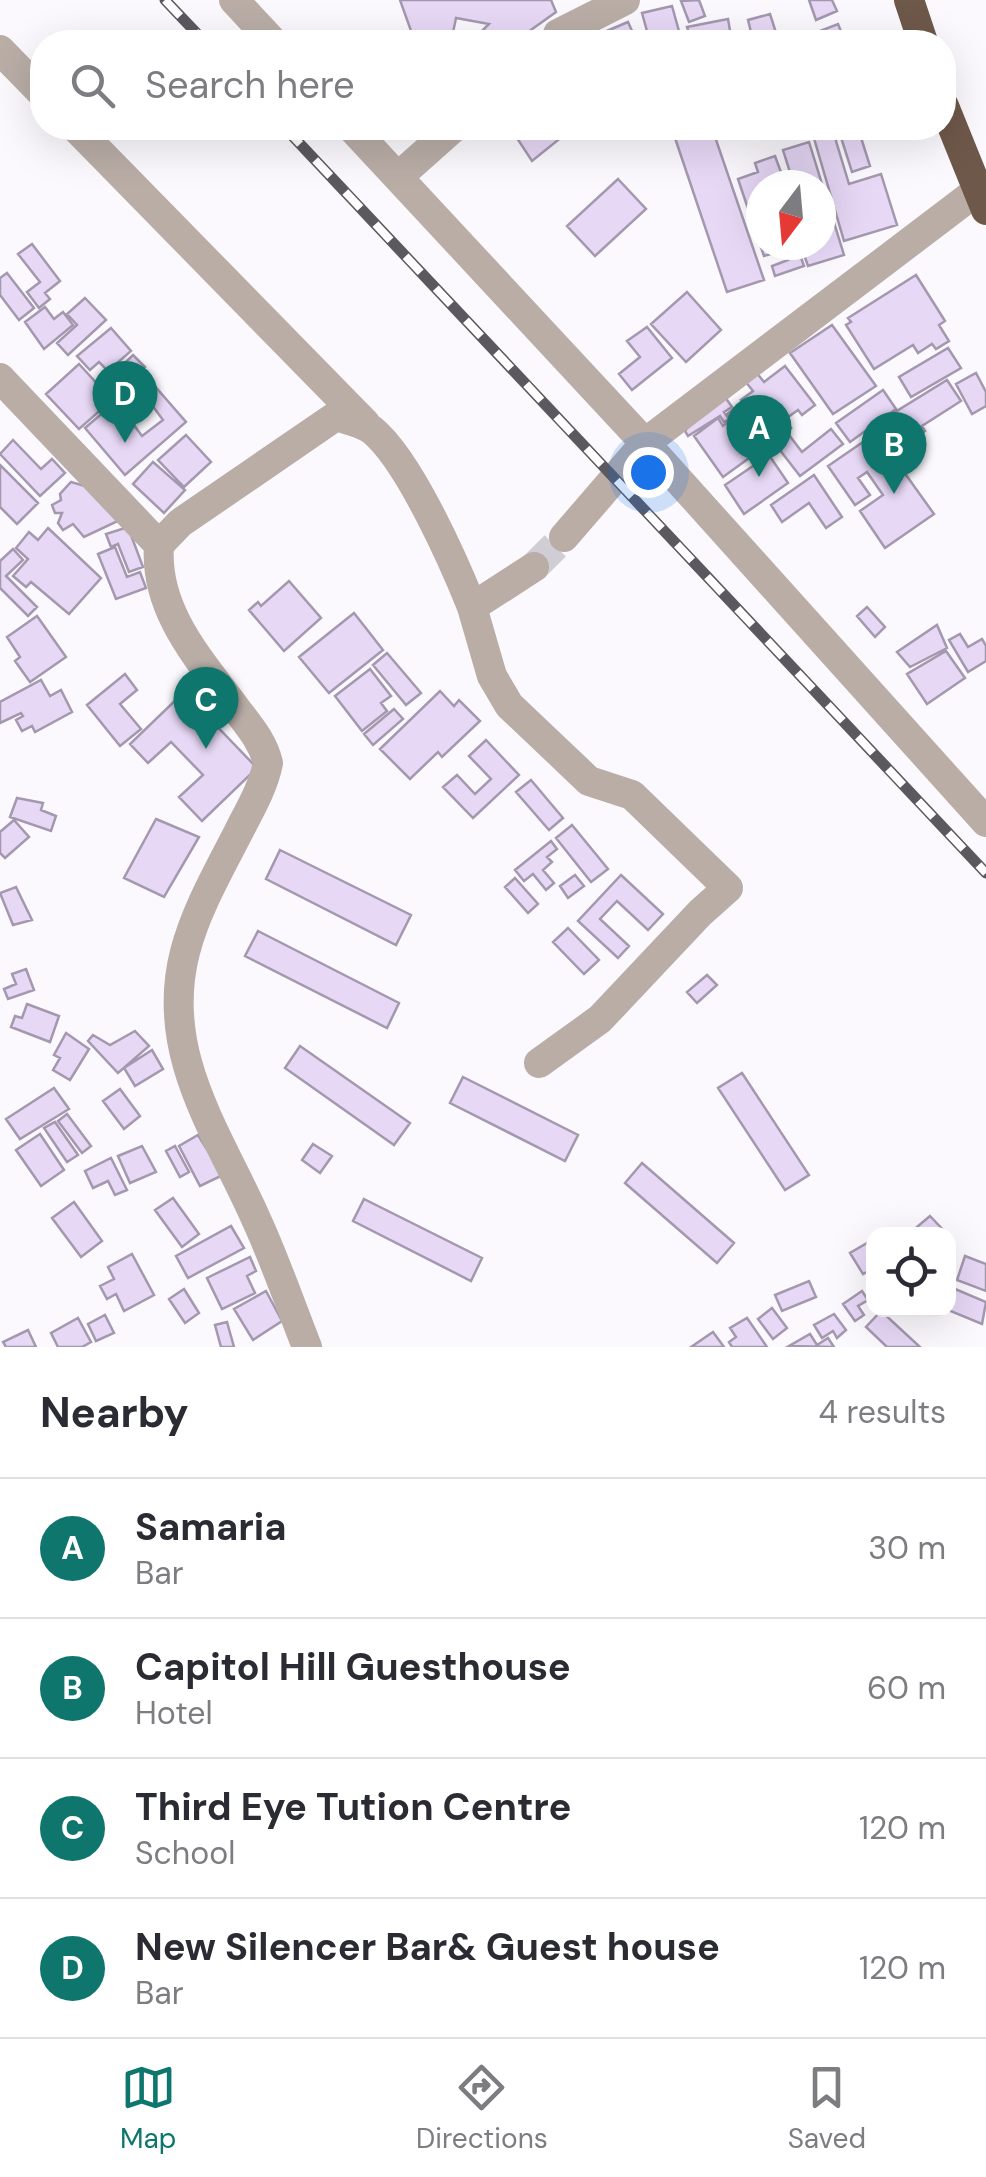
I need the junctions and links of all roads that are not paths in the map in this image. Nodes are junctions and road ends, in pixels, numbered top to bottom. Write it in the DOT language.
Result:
graph roads {
  1 [pos="234,0"];
  2 [pos="565,0"];
  3 [pos="626,0"];
  4 [pos="909,0"];
  5 [pos="262,30"];
  6 [pos="556,30"];
  7 [pos="568,30"];
  8 [pos="919,30"];
  9 [pos="0,50"];
  10 [pos="30,81"];
  11 [pos="956,136"];
  12 [pos="88,140"];
  13 [pos="363,140"];
  14 [pos="440,140"];
  15 [pos="398,177"];
  16 [pos="982,201"];
  17 [pos="0,378"];
  18 [pos="371,429"];
  19 [pos="645,444"];
  20 [pos="564,537"];
  21 [pos="159,546"];
  22 [pos="534,567"];
  23 [pos="472,607"];
  24 [pos="986,822"];
  25 [pos="539,1063"];
  26 [pos="307,1347"];
  1 -- 5 [label="street"];
  2 -- 6 [label="street"];
  3 -- 7 [label="street"];
  4 -- 8 [label="highway"];
  9 -- 10 [label="street"];
  11 -- 16 [label="highway"];
  12 -- 18 [label="street"];
  13 -- 15 [label="street"];
  14 -- 15 [label="street"];
  15 -- 19 [label="street"];
  16 -- 19 [label="street"];
  17 -- 21 [label="street"];
  18 -- 21 [label="street"];
  18 -- 23 [label="street"];
  19 -- 20 [label="street"];
  19 -- 24 [label="street"];
  21 -- 26 [label="street"];
  22 -- 23 [label="street"];
  23 -- 25 [label="street"];
}
